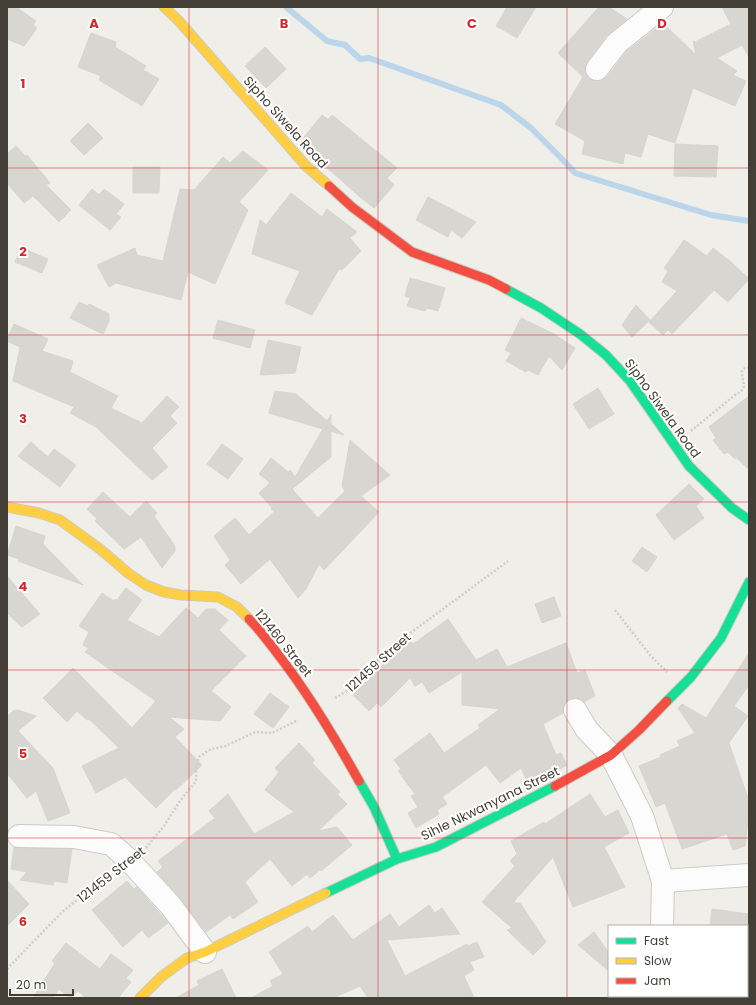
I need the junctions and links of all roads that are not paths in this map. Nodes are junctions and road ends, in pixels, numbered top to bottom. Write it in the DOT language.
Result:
graph roads {
  1 [pos="164,7"];
  2 [pos="662,7"];
  3 [pos="597,69"];
  4 [pos="7,507"];
  5 [pos="749,520"];
  6 [pos="749,582"];
  7 [pos="575,710"];
  8 [pos="611,755"];
  9 [pos="19,836"];
  10 [pos="397,859"];
  11 [pos="749,875"];
  12 [pos="663,881"];
  13 [pos="662,925"];
  14 [pos="205,952"];
  15 [pos="140,998"];
  1 -- 5 [label="street, Sipho Siwela Road"];
  2 -- 3 [label="street"];
  4 -- 10 [label="street, 121460 Street"];
  6 -- 8 [label="street, Sihle Nkwanyana Street"];
  7 -- 8 [label="street"];
  8 -- 10 [label="street, Sihle Nkwanyana Street"];
  8 -- 12 [label="street"];
  9 -- 14 [label="street"];
  10 -- 14 [label="street, Sihle Nkwanyana Street"];
  11 -- 12 [label="street"];
  12 -- 13 [label="street"];
  14 -- 15 [label="street, Sihle Nkwanyana Street"];
}
